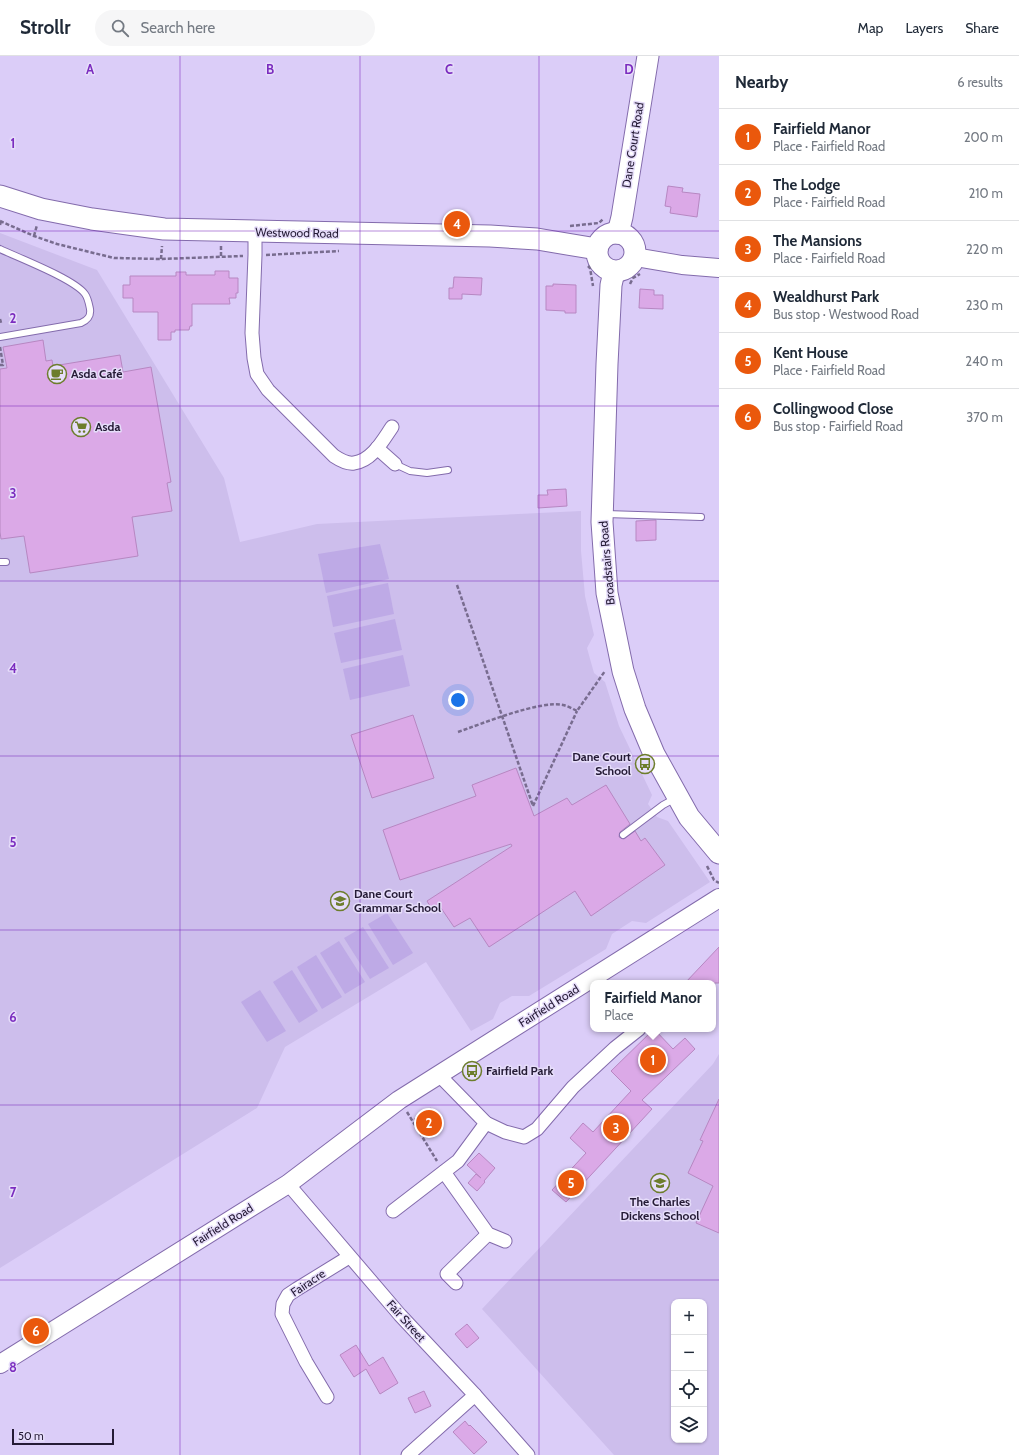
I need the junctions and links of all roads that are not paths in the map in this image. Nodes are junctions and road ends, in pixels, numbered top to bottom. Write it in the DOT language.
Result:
graph roads {
  1 [pos="648,56"];
  2 [pos="0,196"];
  3 [pos="255,232"];
  4 [pos="618,233"];
  5 [pos="0,249"];
  6 [pos="597,249"];
  7 [pos="638,265"];
  8 [pos="719,268"];
  9 [pos="614,272"];
  10 [pos="0,337"];
  11 [pos="392,427"];
  12 [pos="377,448"];
  13 [pos="395,464"];
  14 [pos="448,470"];
  15 [pos="603,514"];
  16 [pos="701,517"];
  17 [pos="677,797"];
  18 [pos="623,835"];
  19 [pos="713,860"];
  20 [pos="719,898"];
  21 [pos="590,980"];
  22 [pos="590,980"];
  23 [pos="634,1032"];
  24 [pos="440,1076"];
  25 [pos="486,1123"];
  26 [pos="444,1172"];
  27 [pos="288,1184"];
  28 [pos="393,1211"];
  29 [pos="488,1234"];
  30 [pos="505,1240"];
  31 [pos="349,1257"];
  32 [pos="456,1283"];
  33 [pos="0,1364"];
  34 [pos="475,1395"];
  35 [pos="327,1397"];
  36 [pos="408,1455"];
  37 [pos="528,1455"];
  1 -- 4 [label="main road, Dane Court Road"];
  2 -- 3 [label="main road, Westwood Road"];
  3 -- 6 [label="main road, Westwood Road"];
  3 -- 12 [label="street"];
  4 -- 6 [label="main road"];
  4 -- 7 [label="main road"];
  5 -- 10 [label="lane"];
  6 -- 9 [label="main road"];
  7 -- 8 [label="street"];
  7 -- 9 [label="main road"];
  9 -- 15 [label="main road, Broadstairs Road"];
  11 -- 12 [label="street"];
  12 -- 13 [label="street"];
  13 -- 14 [label="lane"];
  15 -- 16 [label="lane"];
  15 -- 17 [label="main road, Broadstairs Road"];
  17 -- 18 [label="lane"];
  17 -- 19 [label="main road, Broadstairs Road"];
  20 -- 22 [label="street, Fairfield Road"];
  21 -- 24 [label="street, Fairfield Road"];
  23 -- 25 [label="street"];
  24 -- 25 [label="street"];
  24 -- 27 [label="street, Fairfield Road"];
  25 -- 26 [label="street"];
  26 -- 28 [label="street"];
  26 -- 29 [label="street"];
  27 -- 31 [label="street, Fair Street"];
  27 -- 33 [label="street, Fairfield Road"];
  29 -- 30 [label="street"];
  29 -- 32 [label="street"];
  31 -- 34 [label="street, Fair Street"];
  31 -- 35 [label="street, Fairacre"];
  34 -- 36 [label="street"];
  34 -- 37 [label="street, Fair Street"];
}
